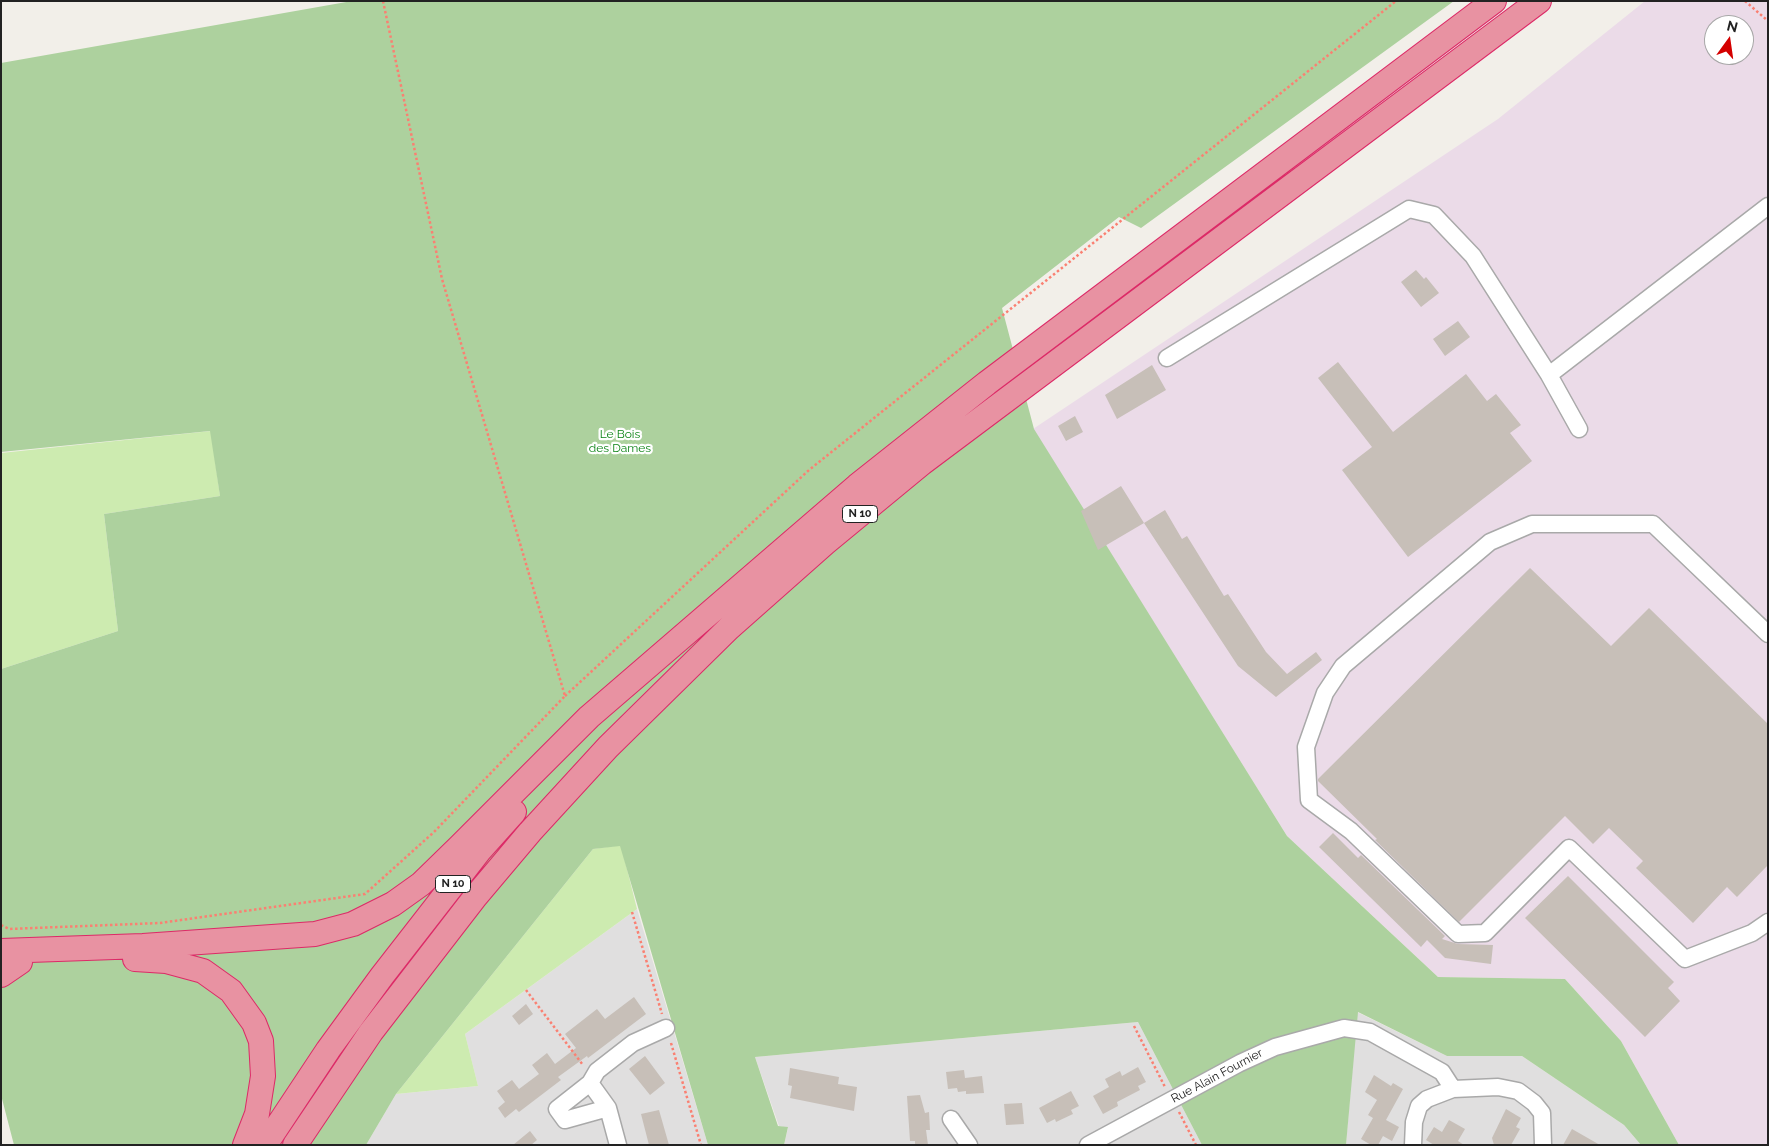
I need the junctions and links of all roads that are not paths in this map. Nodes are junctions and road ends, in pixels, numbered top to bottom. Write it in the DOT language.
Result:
graph roads {
  1 [pos="1494,1"];
  2 [pos="1539,1"];
  3 [pos="1768,206"];
  4 [pos="1167,358"];
  5 [pos="1549,375"];
  6 [pos="1579,429"];
  7 [pos="1768,634"];
  8 [pos="671,649"];
  9 [pos="476,896"];
  10 [pos="1768,922"];
  11 [pos="5,959"];
  12 [pos="666,1028"];
  13 [pos="591,1080"];
  14 [pos="1453,1089"];
  15 [pos="608,1108"];
  16 [pos="951,1119"];
  17 [pos="245,1145"];
  18 [pos="266,1145"];
  19 [pos="296,1145"];
  20 [pos="310,1145"];
  21 [pos="618,1145"];
  22 [pos="969,1145"];
  23 [pos="1088,1145"];
  24 [pos="1413,1145"];
  25 [pos="1543,1145"];
  1 -- 8 [label="highway, N 10"];
  2 -- 9 [label="highway, N 10"];
  3 -- 5 [label="street"];
  4 -- 5 [label="street"];
  5 -- 6 [label="street"];
  7 -- 10 [label="street"];
  8 -- 11 [label="highway"];
  8 -- 18 [label="highway, N 10"];
  9 -- 19 [label="highway, N 10"];
  9 -- 20 [label="highway"];
  11 -- 17 [label="highway"];
  12 -- 13 [label="street"];
  13 -- 15 [label="street"];
  13 -- 15 [label="street"];
  14 -- 23 [label="street, Rue Alain Fournier"];
  14 -- 24 [label="street"];
  14 -- 25 [label="street"];
  15 -- 21 [label="street"];
  16 -- 22 [label="street"];
}
